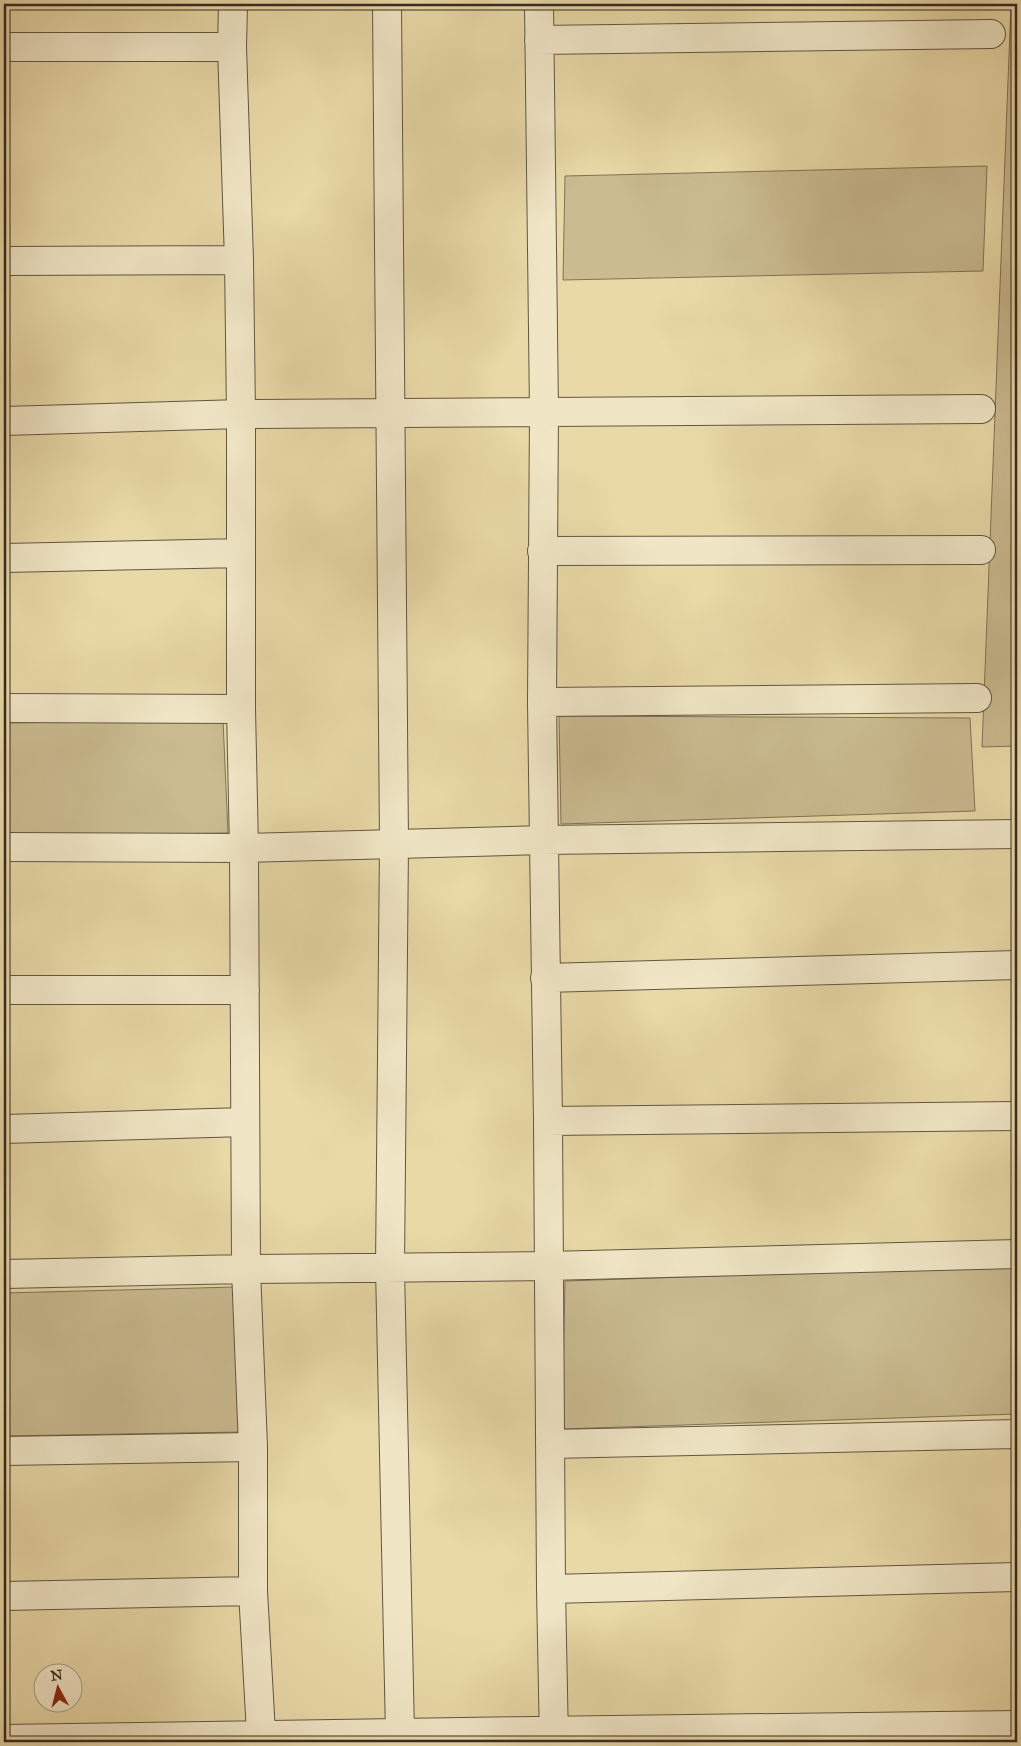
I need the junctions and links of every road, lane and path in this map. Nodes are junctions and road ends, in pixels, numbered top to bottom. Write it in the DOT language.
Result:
graph roads {
  1 [pos="233,4"];
  2 [pos="387,4"];
  3 [pos="539,4"];
  4 [pos="991,34"];
  5 [pos="539,40"];
  6 [pos="232,46"];
  7 [pos="4,47"];
  8 [pos="239,260"];
  9 [pos="4,261"];
  10 [pos="981,409"];
  11 [pos="391,412"];
  12 [pos="544,412"];
  13 [pos="241,414"];
  14 [pos="4,421"];
  15 [pos="980,550"];
  16 [pos="542,551"];
  17 [pos="241,553"];
  18 [pos="4,558"];
  19 [pos="977,698"];
  20 [pos="542,702"];
  21 [pos="4,708"];
  22 [pos="241,709"];
  23 [pos="1017,834"];
  24 [pos="544,840"];
  25 [pos="394,844"];
  26 [pos="4,847"];
  27 [pos="244,848"];
  28 [pos="1017,965"];
  29 [pos="545,978"];
  30 [pos="4,990"];
  31 [pos="244,990"];
  32 [pos="1017,1116"];
  33 [pos="548,1120"];
  34 [pos="245,1122"];
  35 [pos="4,1129"];
  36 [pos="1017,1254"];
  37 [pos="548,1266"];
  38 [pos="390,1268"];
  39 [pos="246,1269"];
  40 [pos="4,1274"];
  41 [pos="1017,1434"];
  42 [pos="550,1444"];
  43 [pos="253,1447"];
  44 [pos="4,1451"];
  45 [pos="1017,1577"];
  46 [pos="551,1589"];
  47 [pos="253,1590"];
  48 [pos="4,1596"];
  49 [pos="1017,1725"];
  50 [pos="400,1732"];
  51 [pos="261,1733"];
  52 [pos="554,1737"];
  53 [pos="4,1739"];
  1 -- 6 [label="street"];
  2 -- 11 [label="street"];
  3 -- 5 [label="street"];
  4 -- 5 [label="street"];
  5 -- 12 [label="street"];
  6 -- 7 [label="street"];
  6 -- 8 [label="street"];
  8 -- 9 [label="street"];
  8 -- 13 [label="street"];
  10 -- 12 [label="street"];
  11 -- 12 [label="street"];
  11 -- 13 [label="street"];
  11 -- 25 [label="street"];
  12 -- 16 [label="street"];
  13 -- 14 [label="street"];
  13 -- 17 [label="street"];
  15 -- 16 [label="street"];
  16 -- 20 [label="street"];
  17 -- 18 [label="street"];
  17 -- 22 [label="street"];
  19 -- 20 [label="street"];
  20 -- 24 [label="street"];
  21 -- 22 [label="street"];
  22 -- 27 [label="street"];
  23 -- 24 [label="street"];
  24 -- 25 [label="street"];
  24 -- 29 [label="street"];
  25 -- 27 [label="street"];
  25 -- 38 [label="street"];
  26 -- 27 [label="street"];
  27 -- 31 [label="street"];
  28 -- 29 [label="street"];
  29 -- 33 [label="street"];
  30 -- 31 [label="street"];
  31 -- 34 [label="street"];
  32 -- 33 [label="street"];
  33 -- 37 [label="street"];
  34 -- 35 [label="street"];
  34 -- 39 [label="street"];
  36 -- 37 [label="street"];
  37 -- 38 [label="street"];
  37 -- 42 [label="street"];
  38 -- 39 [label="street"];
  38 -- 50 [label="street"];
  39 -- 40 [label="street"];
  39 -- 43 [label="street"];
  41 -- 42 [label="street"];
  42 -- 46 [label="street"];
  43 -- 44 [label="street"];
  43 -- 47 [label="street"];
  45 -- 46 [label="street"];
  46 -- 52 [label="street"];
  47 -- 48 [label="street"];
  47 -- 51 [label="street"];
  49 -- 52 [label="street"];
  50 -- 51 [label="street"];
  50 -- 52 [label="street"];
  51 -- 53 [label="street"];
}
